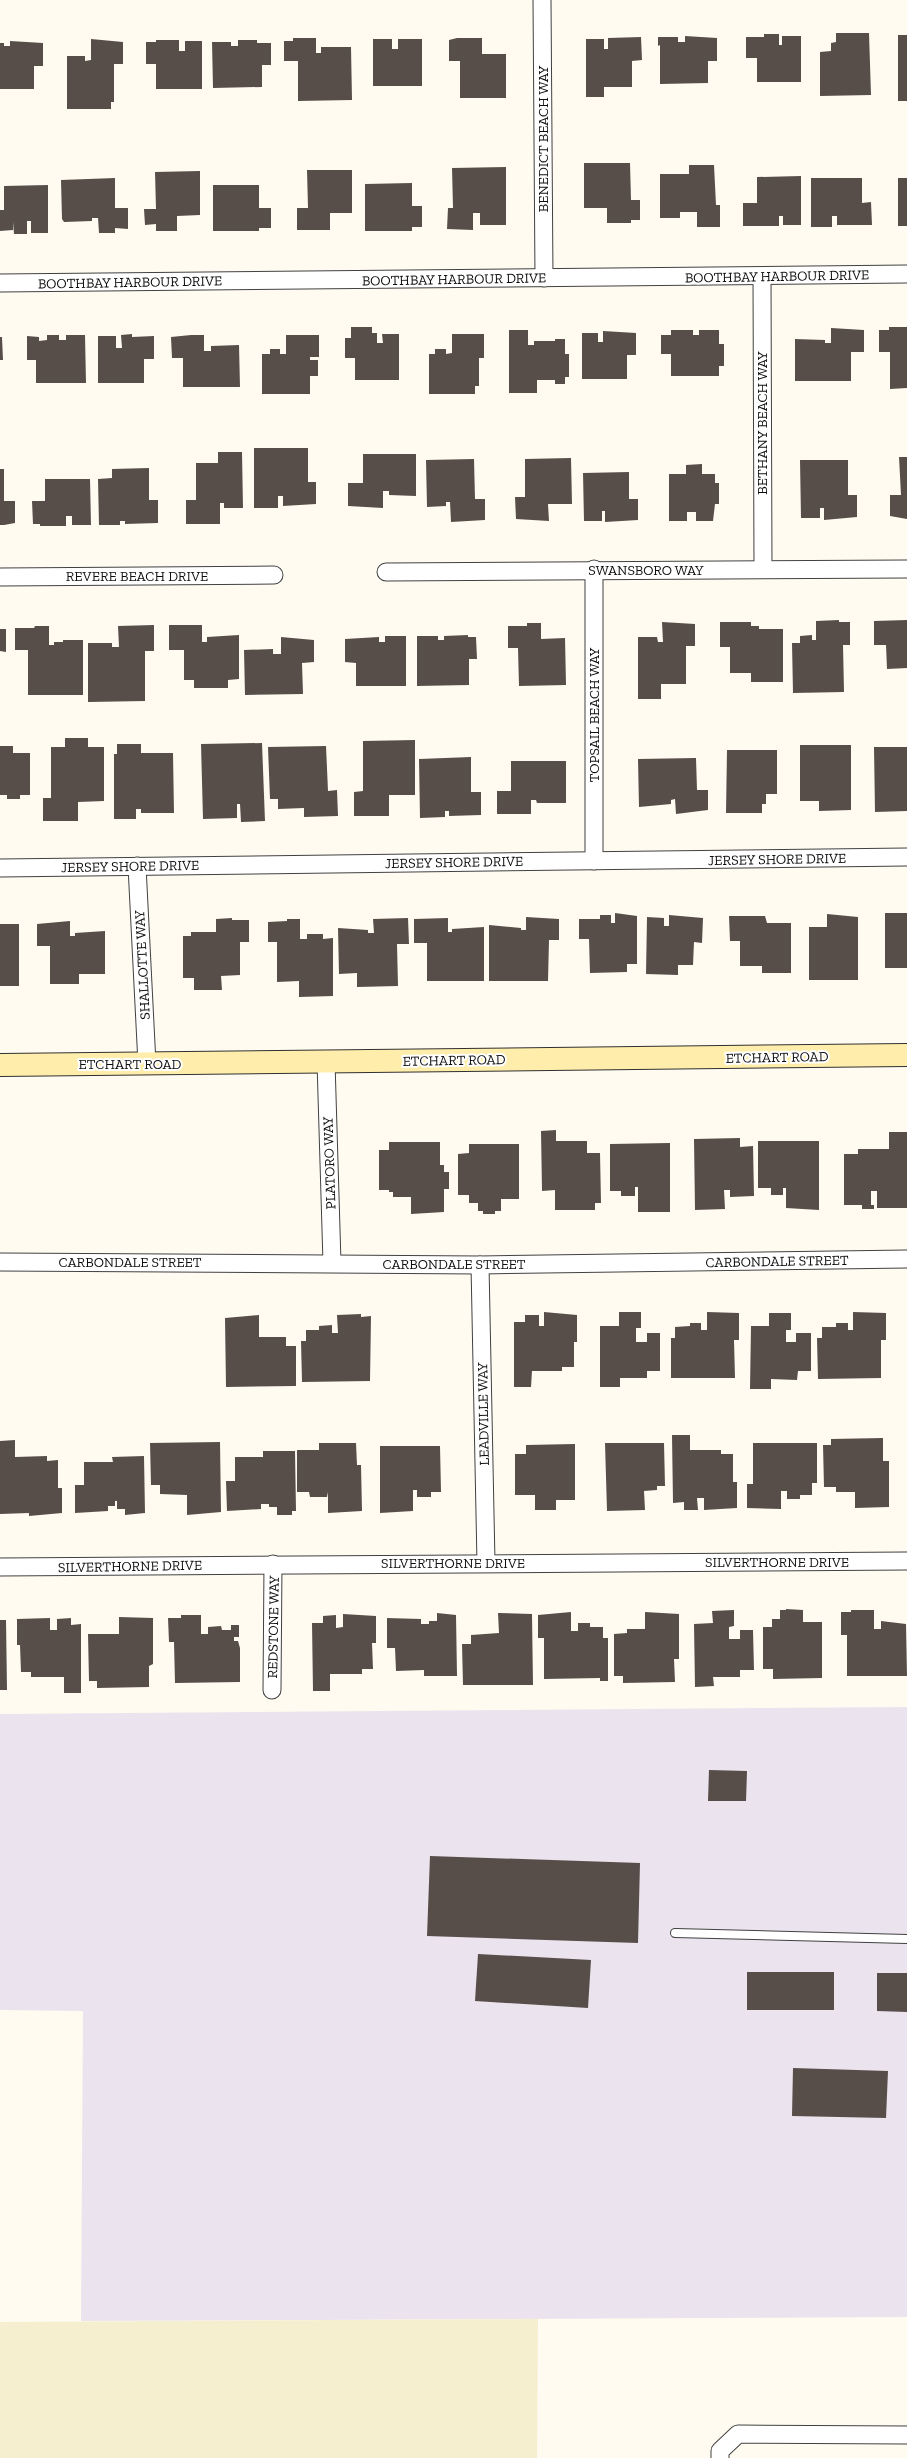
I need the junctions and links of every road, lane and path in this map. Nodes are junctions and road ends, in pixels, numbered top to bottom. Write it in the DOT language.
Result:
graph roads {
  1 [pos="542,0"];
  2 [pos="907,274"];
  3 [pos="762,277"];
  4 [pos="544,278"];
  5 [pos="0,283"];
  6 [pos="594,570"];
  7 [pos="763,570"];
  8 [pos="907,570"];
  9 [pos="386,572"];
  10 [pos="274,575"];
  11 [pos="0,577"];
  12 [pos="907,857"];
  13 [pos="594,861"];
  14 [pos="137,866"];
  15 [pos="0,868"];
  16 [pos="907,1055"];
  17 [pos="326,1062"];
  18 [pos="147,1064"];
  19 [pos="0,1065"];
  20 [pos="907,1259"];
  21 [pos="0,1262"];
  22 [pos="332,1263"];
  23 [pos="480,1265"];
  24 [pos="907,1561"];
  25 [pos="486,1563"];
  26 [pos="274,1564"];
  27 [pos="0,1568"];
  28 [pos="272,1690"];
  29 [pos="675,1933"];
  30 [pos="907,1939"];
  31 [pos="907,2435"];
  32 [pos="720,2458"];
  1 -- 4 [label="street, BENEDICT BEACH WAY"];
  2 -- 3 [label="street, BOOTHBAY HARBOUR DRIVE"];
  3 -- 4 [label="street, BOOTHBAY HARBOUR DRIVE"];
  3 -- 7 [label="street, BETHANY BEACH WAY"];
  4 -- 5 [label="street, BOOTHBAY HARBOUR DRIVE"];
  6 -- 7 [label="street, SWANSBORO WAY"];
  6 -- 9 [label="street, SWANSBORO WAY"];
  6 -- 13 [label="street, TOPSAIL BEACH WAY"];
  7 -- 8 [label="street, SWANSBORO WAY"];
  10 -- 11 [label="street, REVERE BEACH DRIVE"];
  12 -- 13 [label="street, JERSEY SHORE DRIVE"];
  13 -- 14 [label="street, JERSEY SHORE DRIVE"];
  14 -- 15 [label="street, JERSEY SHORE DRIVE"];
  14 -- 18 [label="street, SHALLOTTE WAY"];
  16 -- 17 [label="street, ETCHART ROAD"];
  17 -- 18 [label="street, ETCHART ROAD"];
  17 -- 22 [label="street, PLATORO WAY"];
  18 -- 19 [label="street, ETCHART ROAD"];
  20 -- 23 [label="street, CARBONDALE STREET"];
  21 -- 22 [label="street, CARBONDALE STREET"];
  22 -- 23 [label="street, CARBONDALE STREET"];
  23 -- 25 [label="street, LEADVILLE WAY"];
  24 -- 25 [label="street, SILVERTHORNE DRIVE"];
  25 -- 26 [label="street, SILVERTHORNE DRIVE"];
  26 -- 27 [label="street, SILVERTHORNE DRIVE"];
  26 -- 28 [label="street, REDSTONE WAY"];
  29 -- 30 [label="lane"];
  31 -- 32 [label="street"];
}
